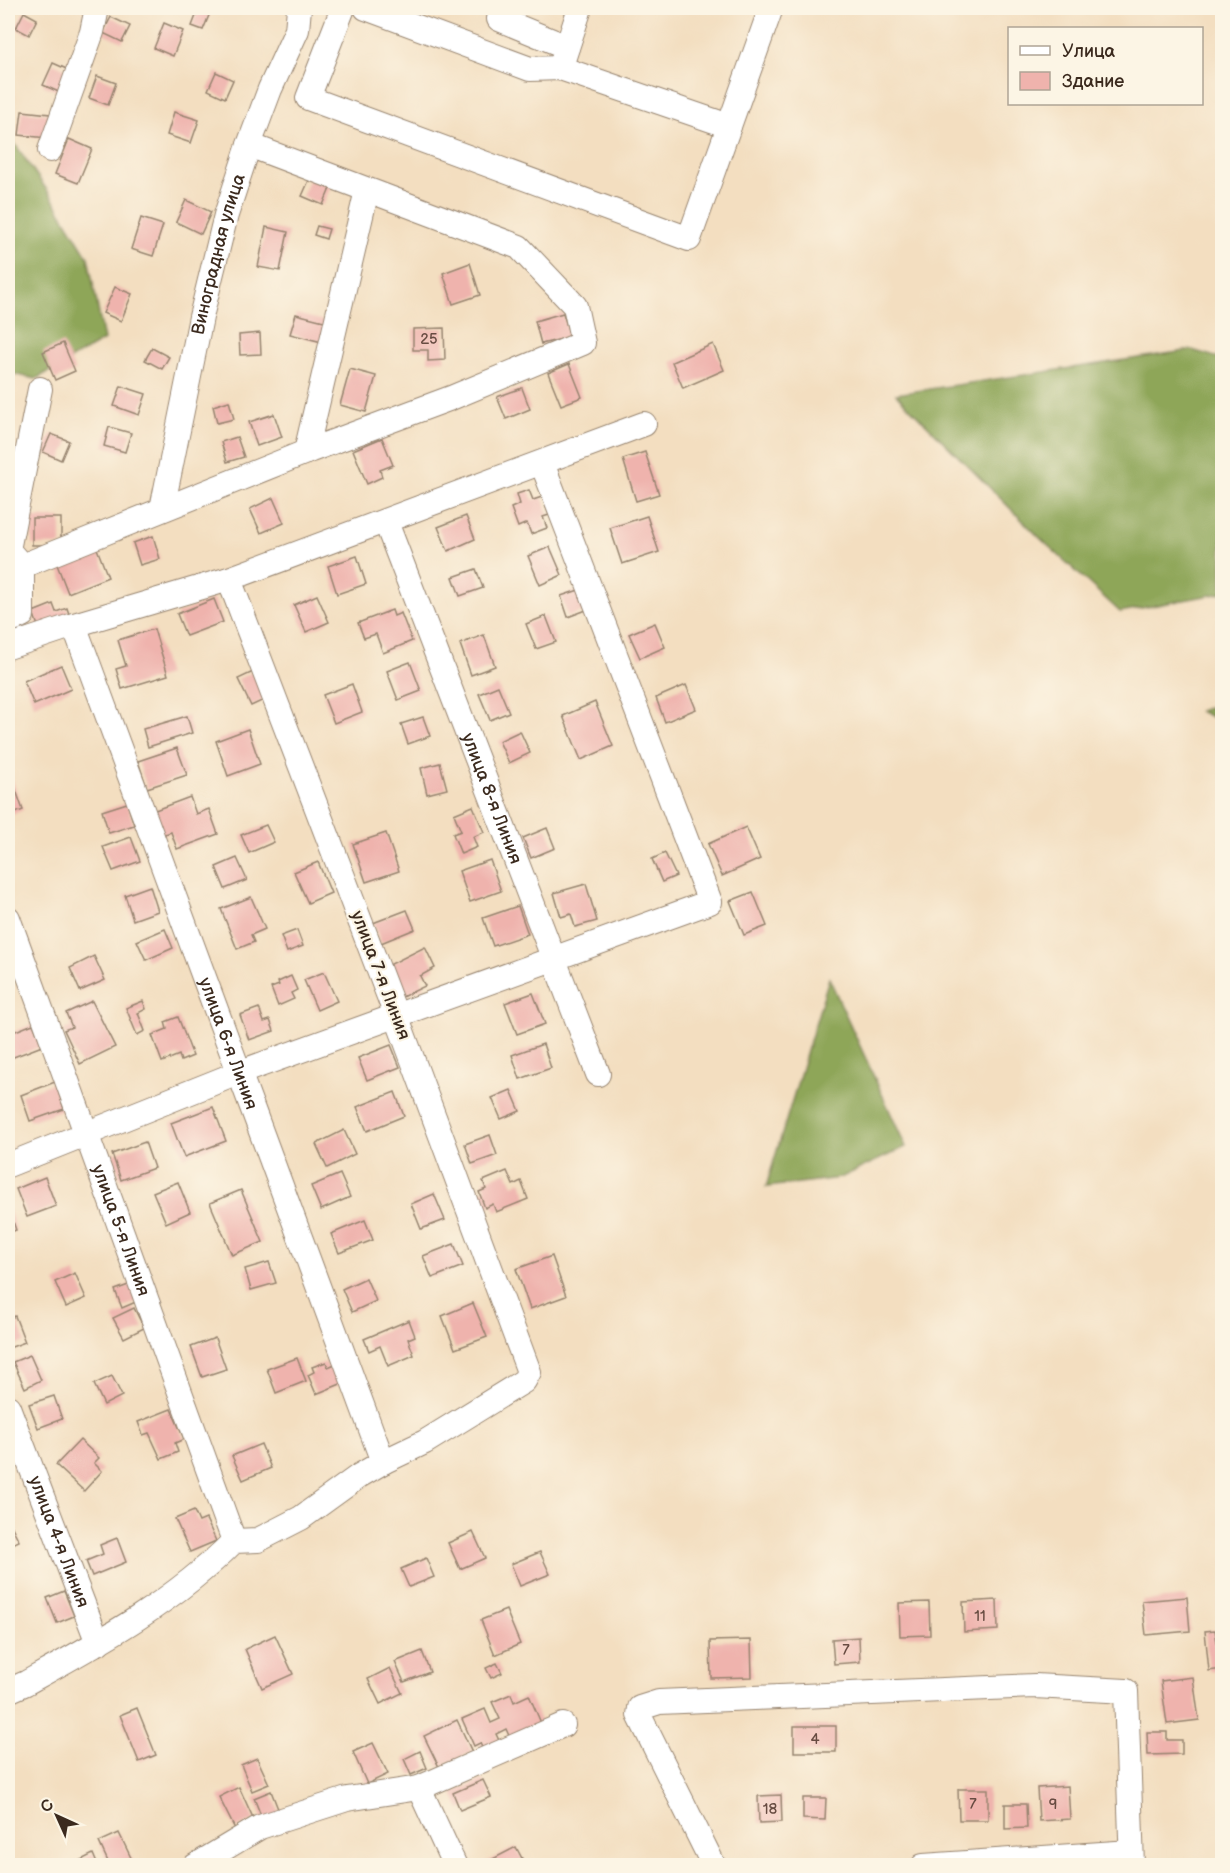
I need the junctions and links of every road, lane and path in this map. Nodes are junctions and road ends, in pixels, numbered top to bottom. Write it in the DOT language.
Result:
graph roads {
  1 [pos="97,8"];
  2 [pos="299,8"];
  3 [pos="343,8"];
  4 [pos="366,8"];
  5 [pos="503,8"];
  6 [pos="580,8"];
  7 [pos="771,8"];
  8 [pos="563,57"];
  9 [pos="729,126"];
  10 [pos="249,145"];
  11 [pos="50,150"];
  12 [pos="368,190"];
  13 [pos="40,389"];
  14 [pos="644,424"];
  15 [pos="306,452"];
  16 [pos="542,463"];
  17 [pos="162,509"];
  18 [pos="386,522"];
  19 [pos="22,566"];
  20 [pos="229,579"];
  21 [pos="8,621"];
  22 [pos="74,625"];
  23 [pos="8,647"];
  24 [pos="8,918"];
  25 [pos="555,959"];
  26 [pos="396,1015"];
  27 [pos="238,1073"];
  28 [pos="598,1074"];
  29 [pos="86,1133"];
  30 [pos="8,1165"];
  31 [pos="8,1407"];
  32 [pos="383,1462"];
  33 [pos="234,1541"];
  34 [pos="98,1643"];
  35 [pos="8,1691"];
  36 [pos="563,1725"];
  37 [pos="419,1788"];
  38 [pos="1132,1859"];
  39 [pos="195,1866"];
  40 [pos="455,1866"];
  41 [pos="714,1866"];
  42 [pos="923,1866"];
  1 -- 11 [label="street"];
  2 -- 10 [label="street, Виноградная улица"];
  3 -- 9 [label="street"];
  4 -- 8 [label="street"];
  5 -- 8 [label="street"];
  6 -- 8 [label="street"];
  7 -- 9 [label="street"];
  8 -- 9 [label="street"];
  10 -- 12 [label="street"];
  10 -- 17 [label="street, Виноградная улица"];
  12 -- 15 [label="street"];
  12 -- 15 [label="street"];
  13 -- 19 [label="street"];
  14 -- 16 [label="street"];
  15 -- 17 [label="street"];
  16 -- 18 [label="street"];
  16 -- 25 [label="street"];
  17 -- 19 [label="street"];
  18 -- 20 [label="street"];
  18 -- 25 [label="street, улица 8-я Линия"];
  19 -- 21 [label="street"];
  20 -- 22 [label="street"];
  20 -- 26 [label="street, улица 7-я Линия"];
  22 -- 23 [label="street"];
  22 -- 27 [label="street, улица 6-я Линия"];
  24 -- 29 [label="street, улица 5-я Линия"];
  25 -- 26 [label="street"];
  25 -- 28 [label="street, улица 8-я Линия"];
  26 -- 27 [label="street"];
  26 -- 32 [label="street, улица 7-я Линия"];
  27 -- 29 [label="street"];
  27 -- 32 [label="street, улица 6-я Линия"];
  29 -- 30 [label="street"];
  29 -- 33 [label="street, улица 5-я Линия"];
  31 -- 34 [label="street, улица 4-я Линия"];
  32 -- 33 [label="street"];
  33 -- 34 [label="street"];
  34 -- 35 [label="street"];
  36 -- 37 [label="street"];
  37 -- 39 [label="street"];
  37 -- 40 [label="street"];
  38 -- 41 [label="street"];
  38 -- 42 [label="street"];
}
